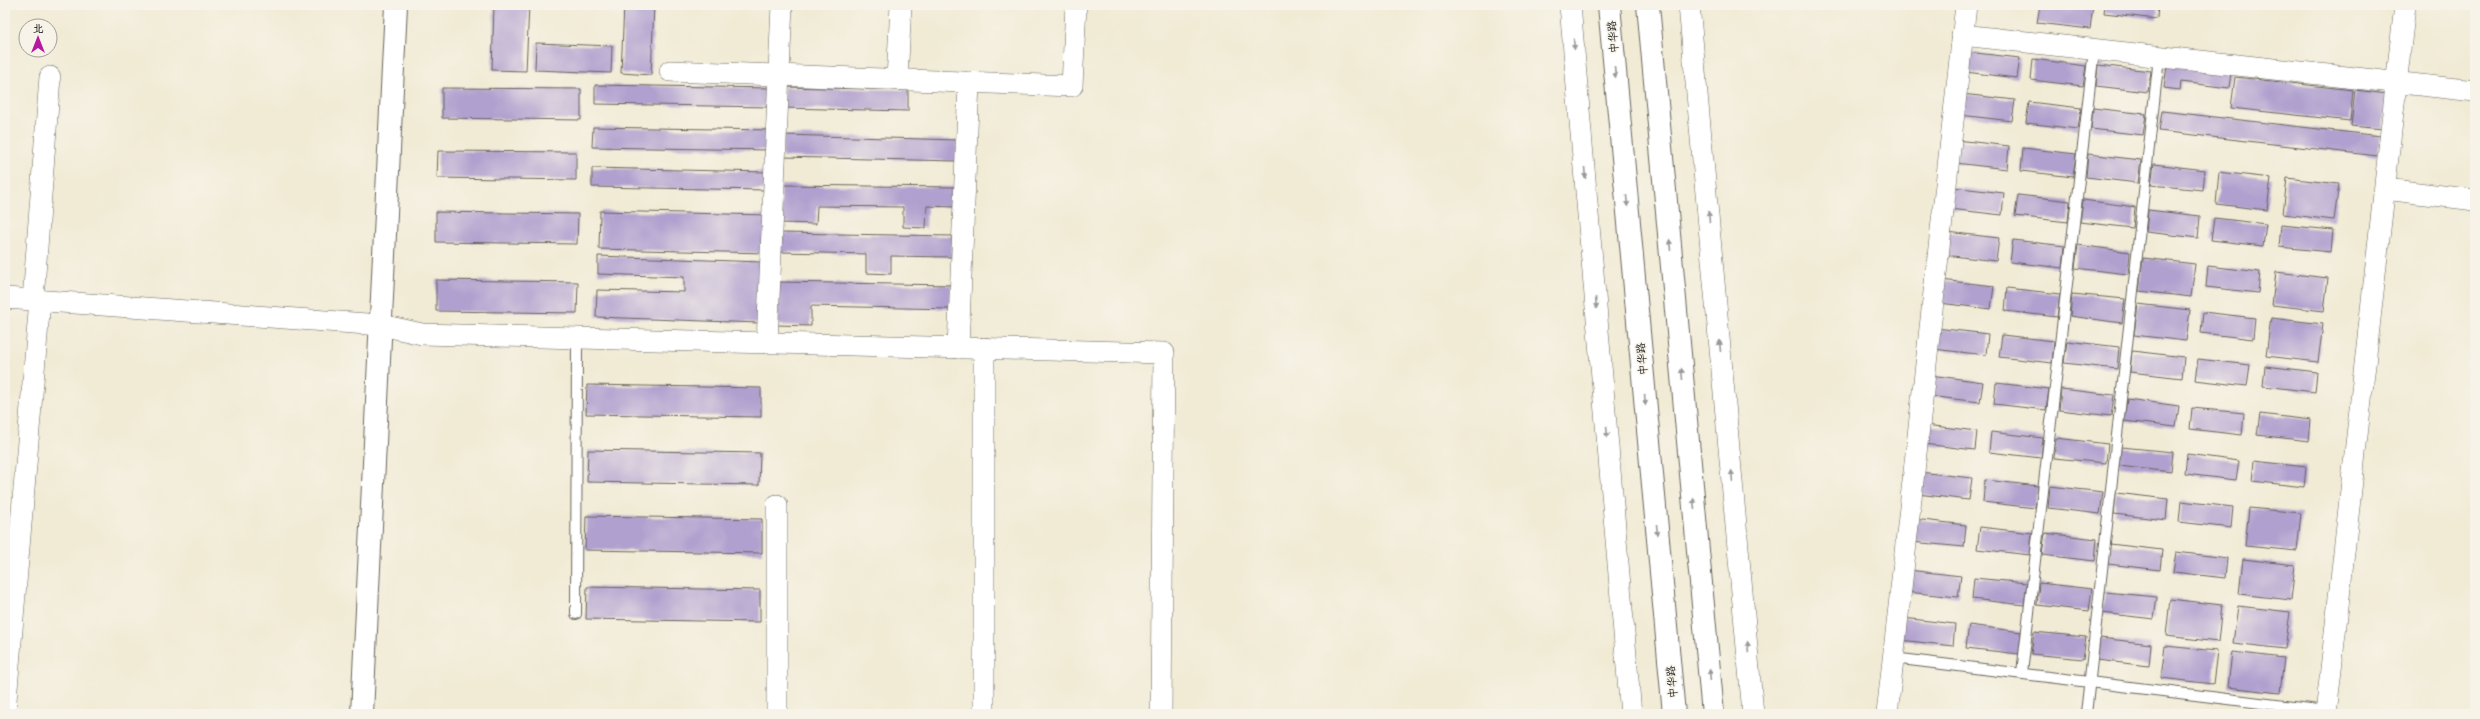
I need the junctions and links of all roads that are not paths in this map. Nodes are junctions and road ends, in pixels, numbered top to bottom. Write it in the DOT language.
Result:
graph roads {
  1 [pos="396,5"];
  2 [pos="782,5"];
  3 [pos="901,5"];
  4 [pos="1076,5"];
  5 [pos="1570,5"];
  6 [pos="1609,5"];
  7 [pos="1648,5"];
  8 [pos="1689,5"];
  9 [pos="1966,5"];
  10 [pos="2406,5"];
  11 [pos="1962,36"];
  12 [pos="2094,50"];
  13 [pos="2159,57"];
  14 [pos="670,71"];
  15 [pos="779,75"];
  16 [pos="50,77"];
  17 [pos="897,79"];
  18 [pos="969,82"];
  19 [pos="2397,83"];
  20 [pos="2475,91"];
  21 [pos="2384,189"];
  22 [pos="2475,200"];
  23 [pos="5,298"];
  24 [pos="37,300"];
  25 [pos="381,326"];
  26 [pos="577,338"];
  27 [pos="767,343"];
  28 [pos="958,348"];
  29 [pos="984,348"];
  30 [pos="777,505"];
  31 [pos="576,614"];
  32 [pos="1893,658"];
  33 [pos="2022,673"];
  34 [pos="2088,681"];
  35 [pos="5,712"];
  36 [pos="2326,712"];
  37 [pos="362,714"];
  38 [pos="777,714"];
  39 [pos="984,714"];
  40 [pos="1160,714"];
  41 [pos="1631,714"];
  42 [pos="1674,714"];
  43 [pos="1713,714"];
  44 [pos="1753,714"];
  45 [pos="1887,714"];
  46 [pos="2086,714"];
  1 -- 25 [label="main road"];
  2 -- 15 [label="street"];
  3 -- 17 [label="street"];
  4 -- 18 [label="street"];
  5 -- 41 [label="street, one-way"];
  6 -- 42 [label="main road, 中华路, one-way"];
  43 -- 7 [label="main road, one-way"];
  44 -- 8 [label="street, one-way"];
  9 -- 11 [label="street"];
  10 -- 19 [label="street"];
  11 -- 12 [label="street"];
  11 -- 32 [label="street"];
  12 -- 13 [label="street"];
  12 -- 33 [label="lane"];
  13 -- 19 [label="street"];
  13 -- 34 [label="lane"];
  14 -- 15 [label="street"];
  15 -- 17 [label="street"];
  15 -- 27 [label="street"];
  16 -- 24 [label="street"];
  17 -- 18 [label="street"];
  18 -- 28 [label="street"];
  19 -- 20 [label="street"];
  19 -- 21 [label="street"];
  21 -- 22 [label="street"];
  21 -- 36 [label="street"];
  23 -- 24 [label="street"];
  24 -- 25 [label="street"];
  24 -- 35 [label="street"];
  25 -- 26 [label="street"];
  25 -- 37 [label="main road"];
  26 -- 27 [label="street"];
  26 -- 31 [label="lane"];
  27 -- 28 [label="street"];
  28 -- 29 [label="street"];
  29 -- 39 [label="street"];
  29 -- 40 [label="street"];
  30 -- 38 [label="street"];
  32 -- 33 [label="lane"];
  32 -- 45 [label="street"];
  33 -- 34 [label="lane"];
  34 -- 36 [label="lane"];
  34 -- 46 [label="lane"];
}
